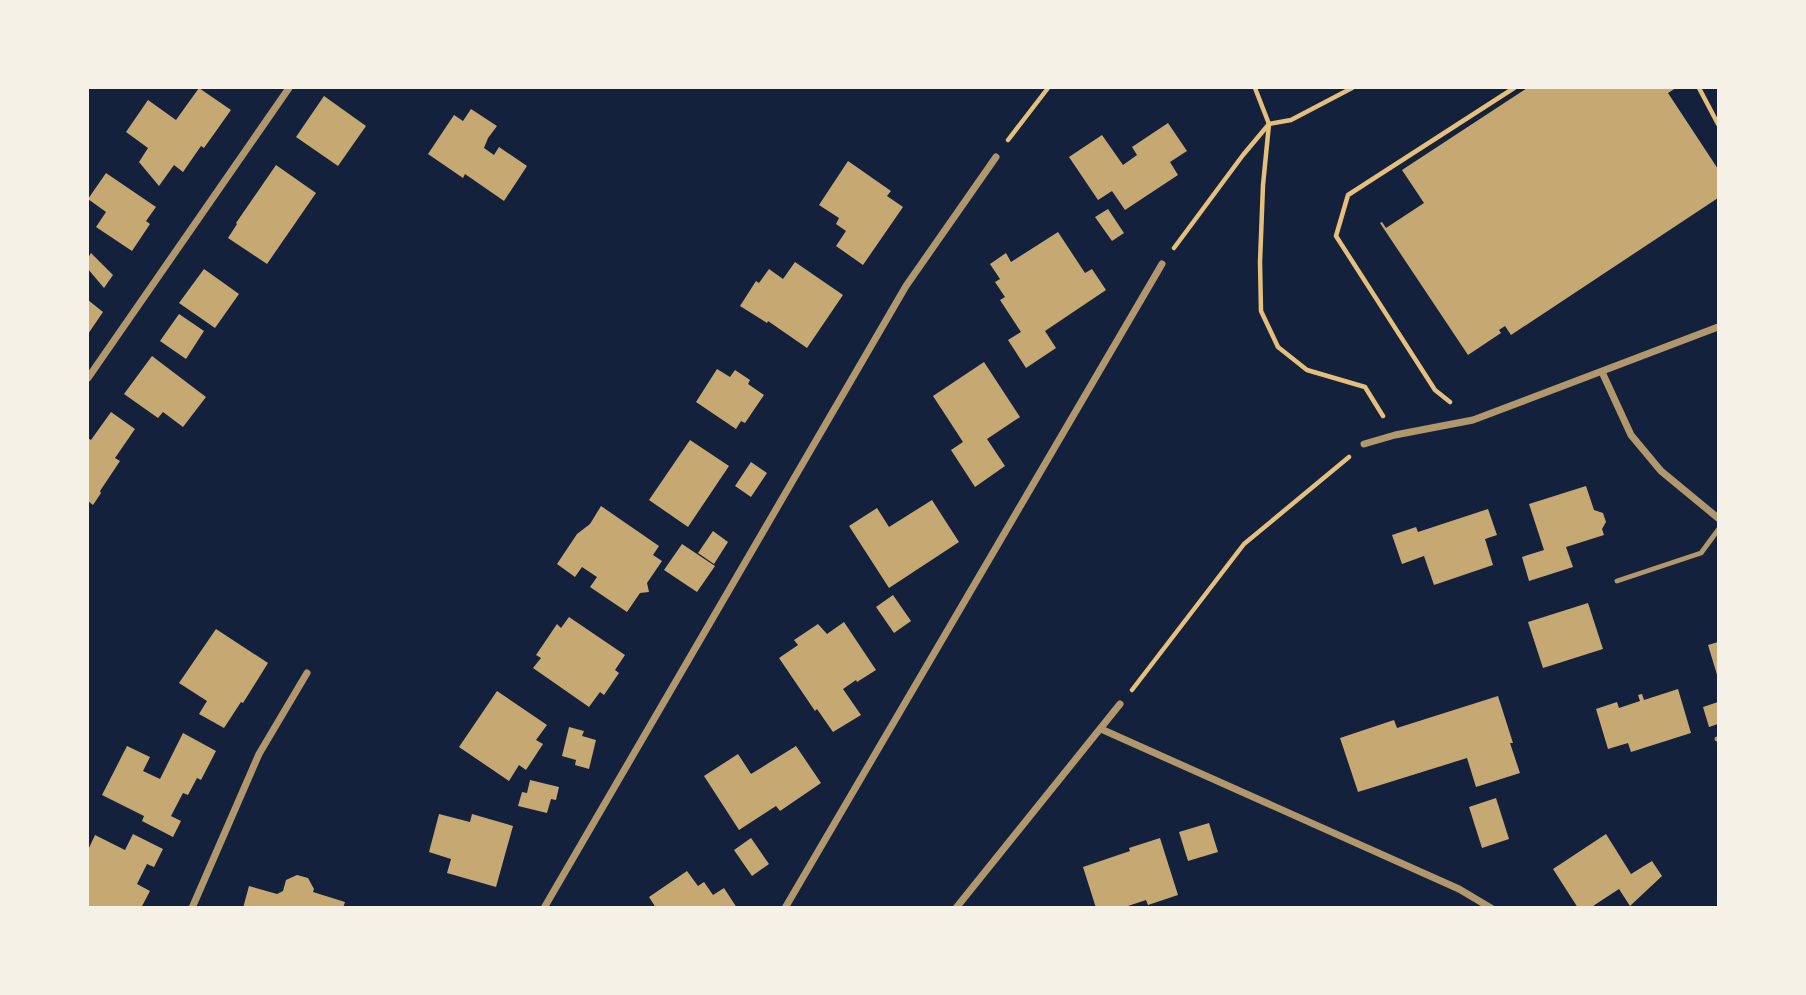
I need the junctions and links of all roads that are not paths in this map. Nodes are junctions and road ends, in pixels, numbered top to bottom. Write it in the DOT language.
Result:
graph roads {
  1 [pos="289,88"];
  2 [pos="996,157"];
  3 [pos="1162,264"];
  4 [pos="1718,327"];
  5 [pos="1602,372"];
  6 [pos="88,378"];
  7 [pos="1364,444"];
  8 [pos="1718,518"];
  9 [pos="1718,530"];
  10 [pos="1617,581"];
  11 [pos="307,673"];
  12 [pos="1120,704"];
  13 [pos="1101,729"];
  14 [pos="1488,907"];
  15 [pos="192,908"];
  16 [pos="544,908"];
  17 [pos="785,908"];
  18 [pos="956,908"];
  1 -- 6 [label="street"];
  2 -- 16 [label="street"];
  3 -- 17 [label="street"];
  4 -- 5 [label="street"];
  5 -- 7 [label="street"];
  5 -- 8 [label="street"];
  9 -- 10 [label="lane"];
  11 -- 15 [label="street"];
  12 -- 13 [label="street"];
  13 -- 14 [label="street"];
  13 -- 18 [label="street"];
}
